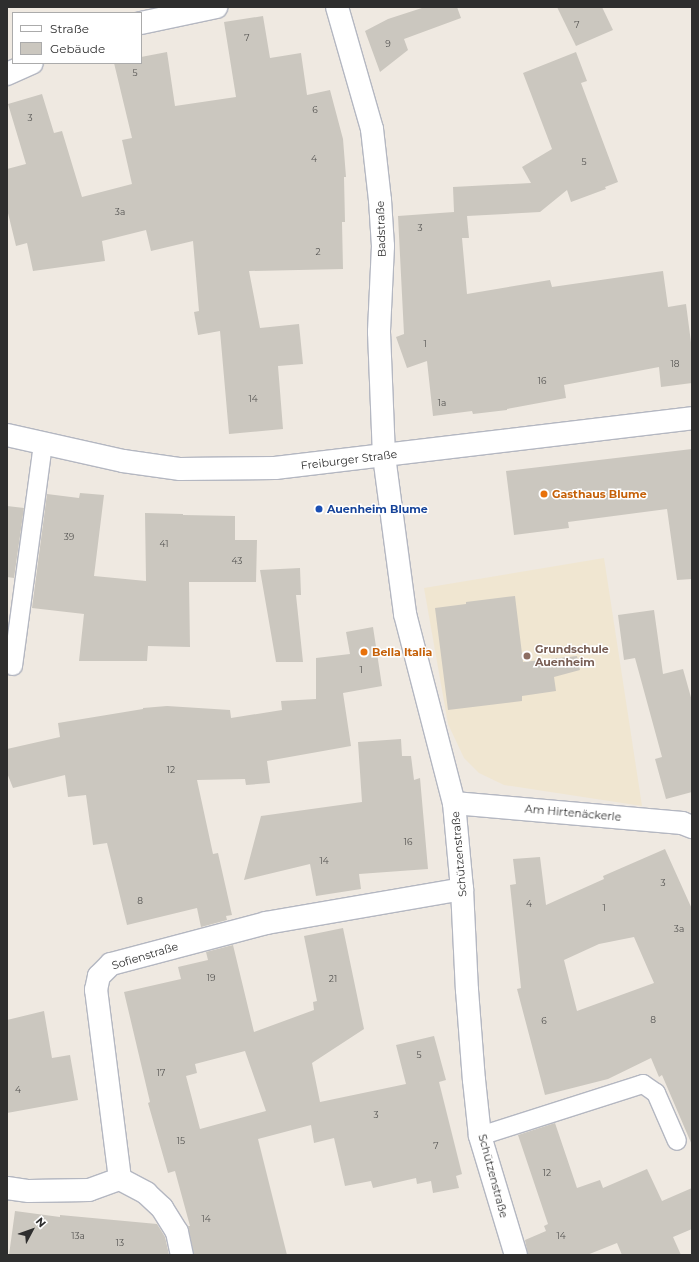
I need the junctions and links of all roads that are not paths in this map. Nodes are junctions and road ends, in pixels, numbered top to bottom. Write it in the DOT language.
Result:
graph roads {
  1 [pos="216,7"];
  2 [pos="337,7"];
  3 [pos="142,23"];
  4 [pos="30,64"];
  5 [pos="7,74"];
  6 [pos="692,418"];
  7 [pos="7,435"];
  8 [pos="43,443"];
  9 [pos="384,456"];
  10 [pos="13,666"];
  11 [pos="454,803"];
  12 [pos="692,827"];
  13 [pos="462,889"];
  14 [pos="480,1136"];
  15 [pos="678,1141"];
  16 [pos="120,1179"];
  17 [pos="7,1188"];
  18 [pos="182,1255"];
  19 [pos="516,1255"];
  1 -- 3 [label="street"];
  2 -- 9 [label="street, Badstraße"];
  4 -- 5 [label="street"];
  6 -- 9 [label="street, Freiburger Straße"];
  7 -- 8 [label="street, Freiburger Straße"];
  8 -- 9 [label="street, Freiburger Straße"];
  8 -- 10 [label="lane"];
  9 -- 11 [label="street, Schützenstraße"];
  11 -- 12 [label="street, Am Hirtenäckerle"];
  11 -- 13 [label="street, Schützenstraße"];
  13 -- 14 [label="street, Schützenstraße"];
  13 -- 16 [label="street, Sofienstraße"];
  14 -- 15 [label="lane"];
  14 -- 19 [label="street, Schützenstraße"];
  16 -- 17 [label="street"];
  16 -- 18 [label="street"];
}
